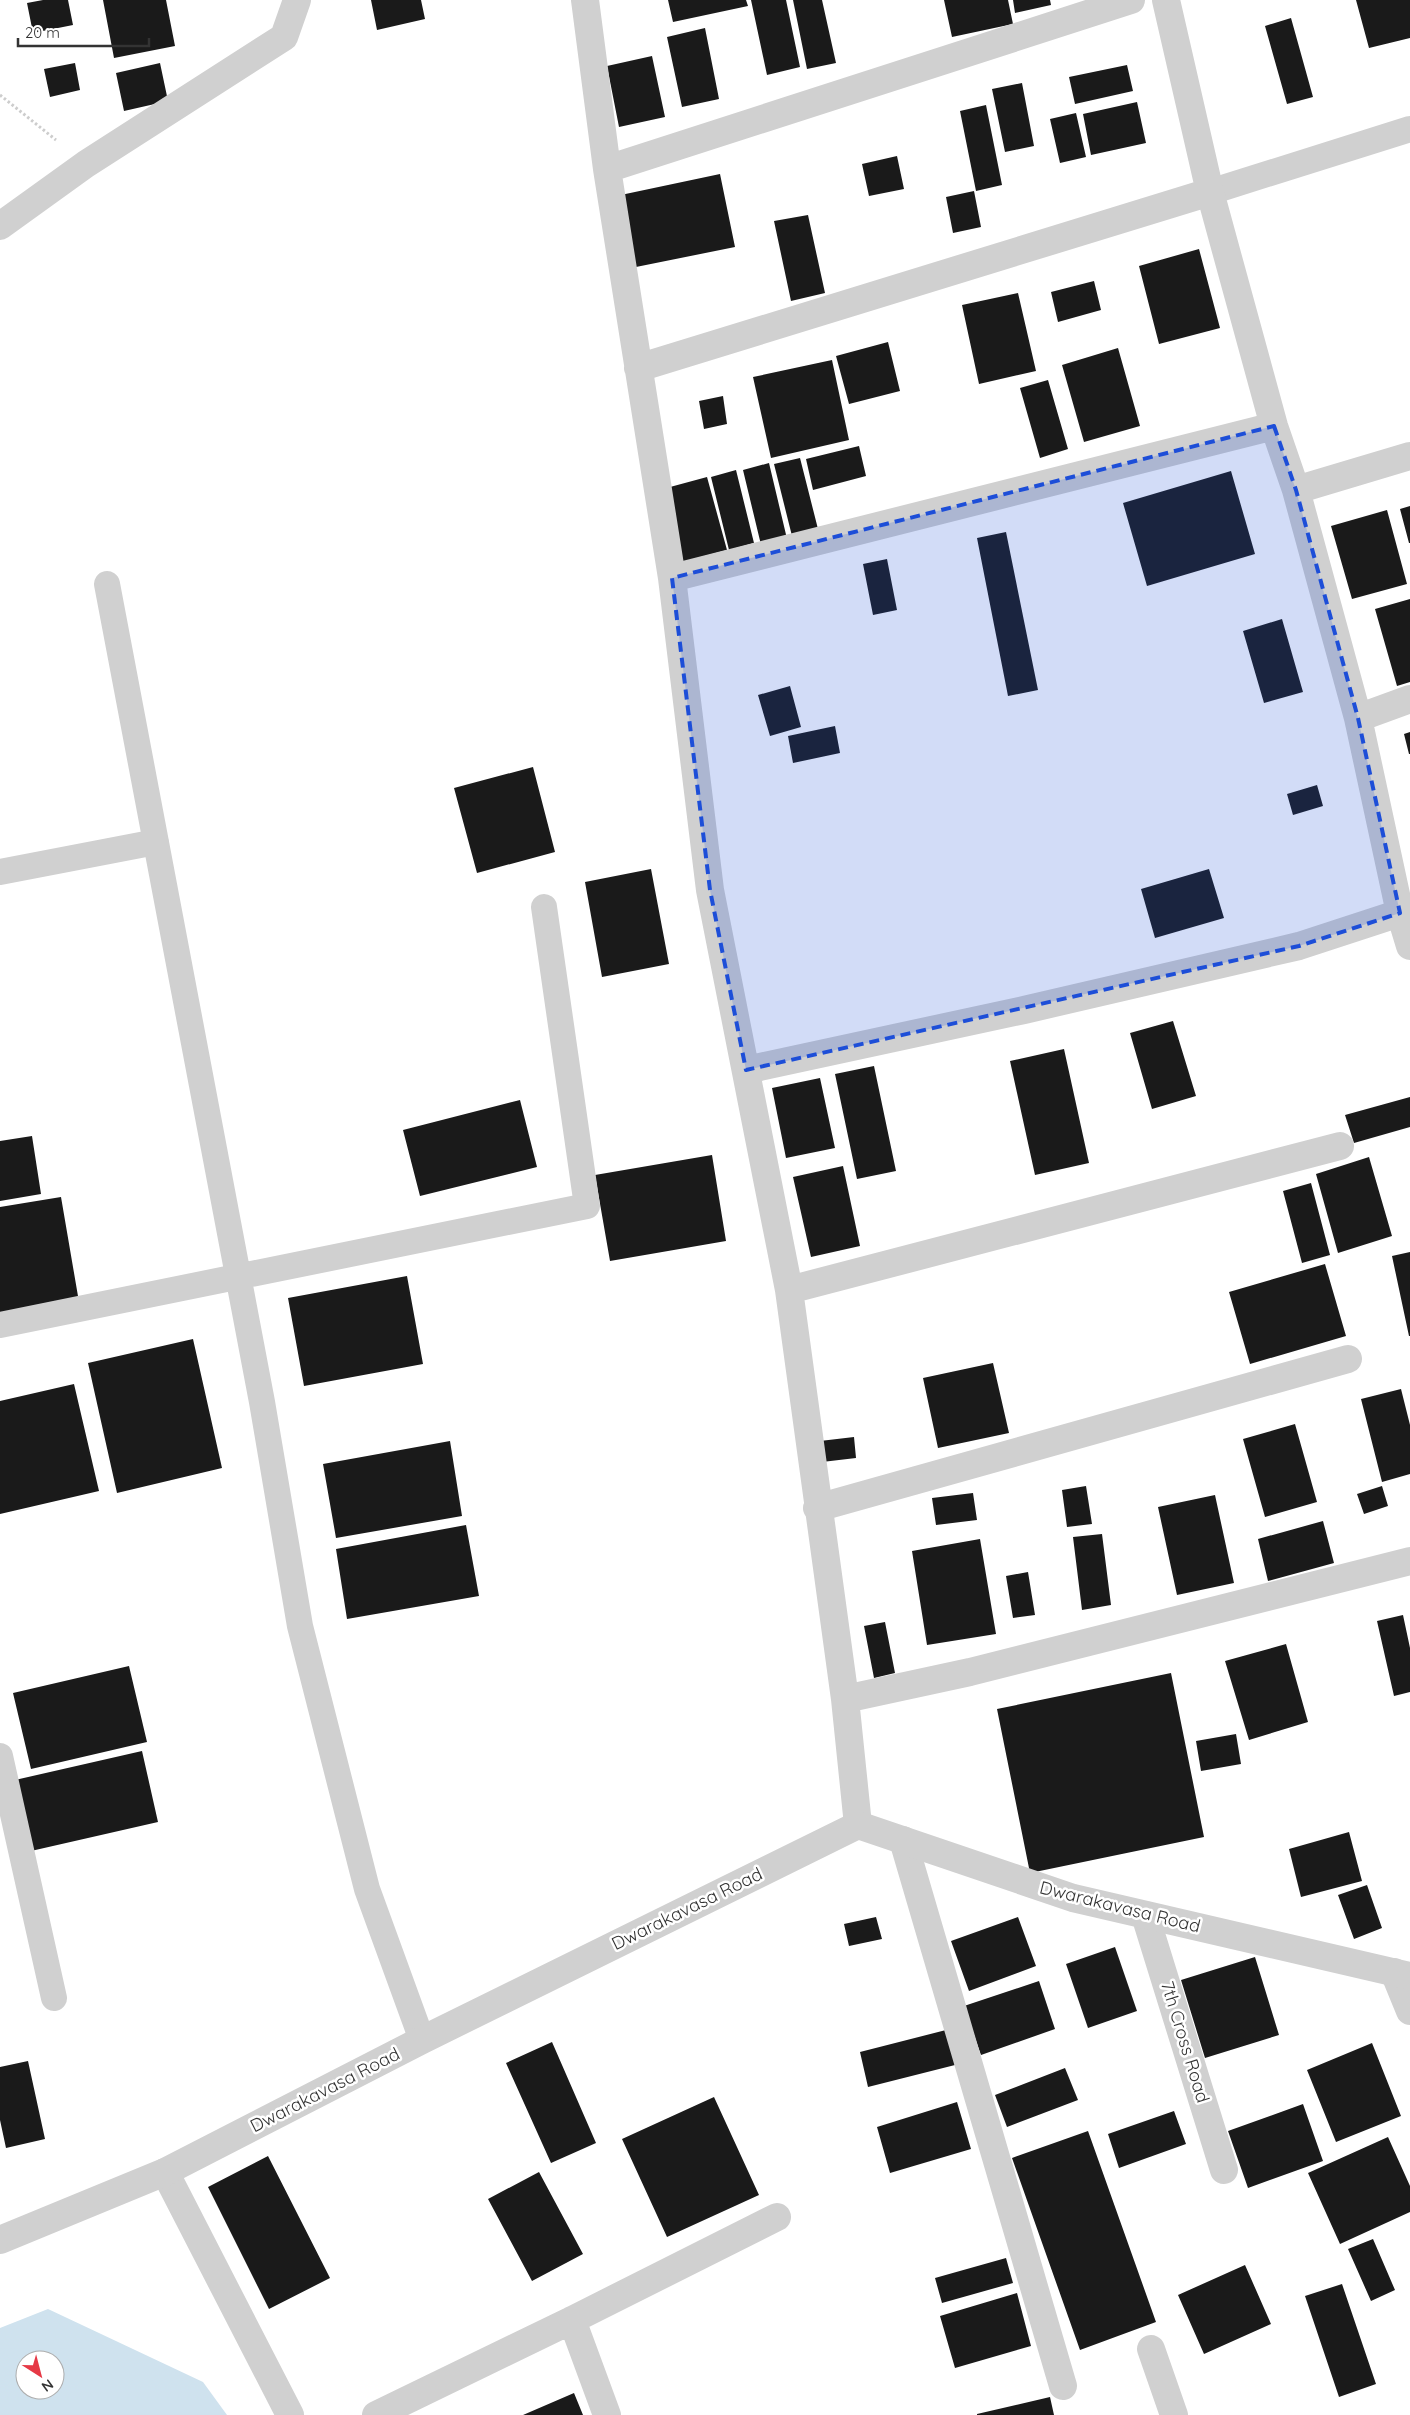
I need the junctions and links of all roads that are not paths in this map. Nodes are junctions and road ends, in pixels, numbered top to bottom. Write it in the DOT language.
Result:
graph roads {
  1 [pos="296,0"];
  2 [pos="584,0"];
  3 [pos="1131,0"];
  4 [pos="1166,0"];
  5 [pos="1410,129"];
  6 [pos="607,169"];
  7 [pos="1210,192"];
  8 [pos="0,226"];
  9 [pos="638,368"];
  10 [pos="1274,426"];
  11 [pos="1410,456"];
  12 [pos="1296,490"];
  13 [pos="672,578"];
  14 [pos="107,584"];
  15 [pos="1410,699"];
  16 [pos="1358,718"];
  17 [pos="156,842"];
  18 [pos="0,872"];
  19 [pos="544,907"];
  20 [pos="1400,913"];
  21 [pos="1410,946"];
  22 [pos="746,1070"];
  23 [pos="1340,1146"];
  24 [pos="238,1276"];
  25 [pos="789,1290"];
  26 [pos="0,1325"];
  27 [pos="1348,1359"];
  28 [pos="817,1508"];
  29 [pos="1410,1561"];
  30 [pos="845,1699"];
  31 [pos="0,1756"];
  32 [pos="858,1825"];
  33 [pos="904,1840"];
  34 [pos="1145,1914"];
  35 [pos="1402,1974"];
  36 [pos="54,1998"];
  37 [pos="1410,2011"];
  38 [pos="422,2040"];
  39 [pos="1224,2170"];
  40 [pos="165,2172"];
  41 [pos="778,2217"];
  42 [pos="0,2240"];
  43 [pos="572,2320"];
  44 [pos="1151,2348"];
  45 [pos="1063,2386"];
  46 [pos="290,2415"];
  47 [pos="376,2415"];
  48 [pos="607,2415"];
  49 [pos="1174,2415"];
  1 -- 8 [label="street"];
  2 -- 6 [label="street"];
  3 -- 6 [label="street"];
  4 -- 7 [label="street"];
  5 -- 7 [label="lane"];
  6 -- 9 [label="street"];
  7 -- 9 [label="street"];
  7 -- 10 [label="street"];
  9 -- 13 [label="street"];
  10 -- 12 [label="street"];
  10 -- 13 [label="street"];
  11 -- 12 [label="street"];
  12 -- 16 [label="street"];
  13 -- 22 [label="street"];
  14 -- 17 [label="lane"];
  15 -- 16 [label="street"];
  16 -- 20 [label="street"];
  17 -- 18 [label="lane"];
  17 -- 24 [label="lane"];
  19 -- 24 [label="lane"];
  20 -- 21 [label="street"];
  20 -- 22 [label="street"];
  22 -- 25 [label="street"];
  23 -- 25 [label="street"];
  24 -- 26 [label="lane"];
  24 -- 38 [label="lane"];
  25 -- 28 [label="street"];
  27 -- 28 [label="street"];
  28 -- 30 [label="street"];
  29 -- 30 [label="street"];
  30 -- 32 [label="street"];
  31 -- 36 [label="lane"];
  32 -- 33 [label="street, Dwarakavasa Road"];
  32 -- 38 [label="street, Dwarakavasa Road"];
  33 -- 34 [label="street, Dwarakavasa Road"];
  33 -- 45 [label="street"];
  34 -- 35 [label="street, Dwarakavasa Road"];
  34 -- 39 [label="street, 7th Cross Road"];
  35 -- 37 [label="street"];
  38 -- 40 [label="street, Dwarakavasa Road"];
  40 -- 42 [label="street, Dwarakavasa Road"];
  40 -- 46 [label="street"];
  41 -- 43 [label="street"];
  43 -- 47 [label="street"];
  43 -- 48 [label="street"];
  44 -- 49 [label="street"];
}
